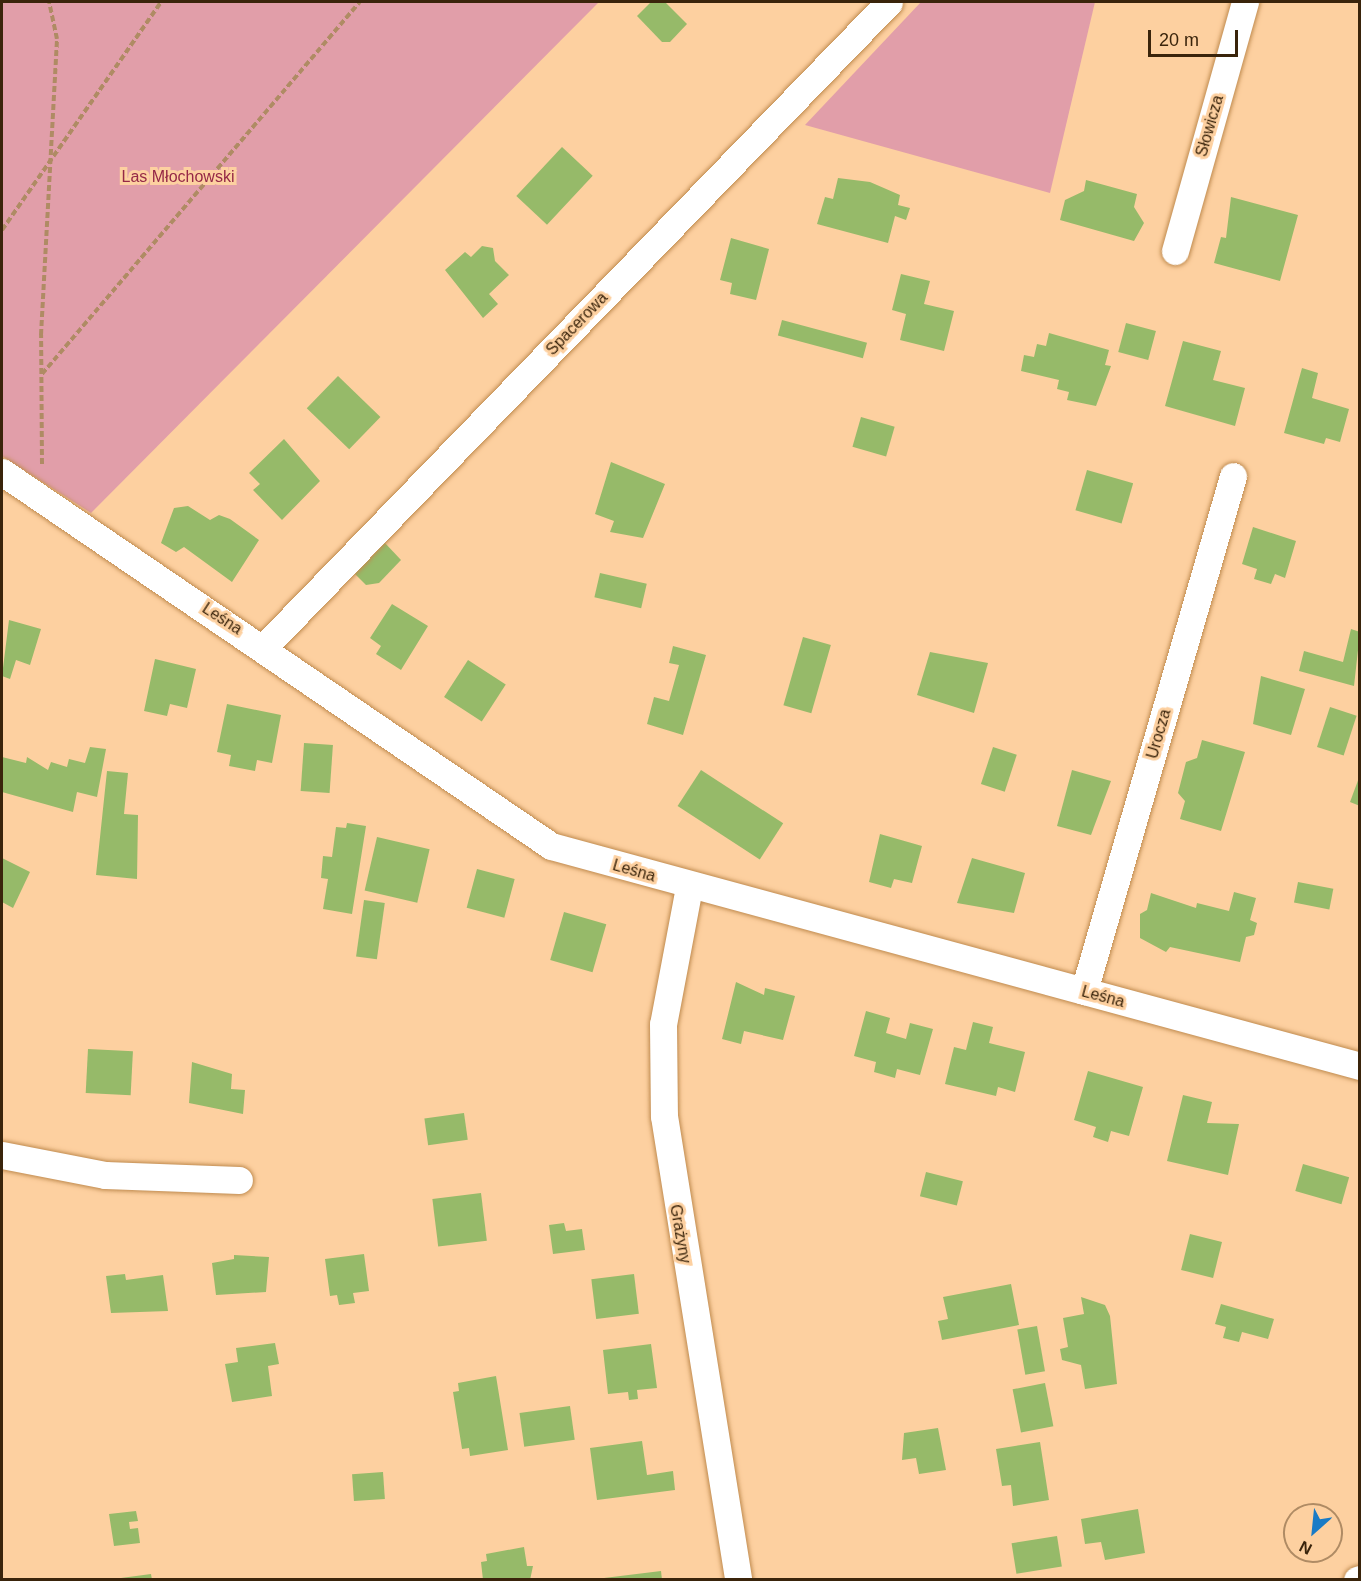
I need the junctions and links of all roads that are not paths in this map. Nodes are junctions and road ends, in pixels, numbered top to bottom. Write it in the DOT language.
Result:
graph roads {
  1 [pos="889,2"];
  2 [pos="1245,2"];
  3 [pos="1175,251"];
  4 [pos="2,472"];
  5 [pos="1233,476"];
  6 [pos="264,647"];
  7 [pos="690,887"];
  8 [pos="1084,992"];
  9 [pos="1359,1066"];
  10 [pos="2,1155"];
  11 [pos="239,1180"];
  12 [pos="738,1580"];
  1 -- 6 [label="street, Spacerowa"];
  2 -- 3 [label="street, Słowicza"];
  4 -- 6 [label="street, Leśna"];
  5 -- 8 [label="street, Urocza"];
  6 -- 7 [label="street, Leśna"];
  7 -- 8 [label="street, Leśna"];
  7 -- 12 [label="street, Grażyny"];
  8 -- 9 [label="street, Leśna"];
  10 -- 11 [label="street"];
}
